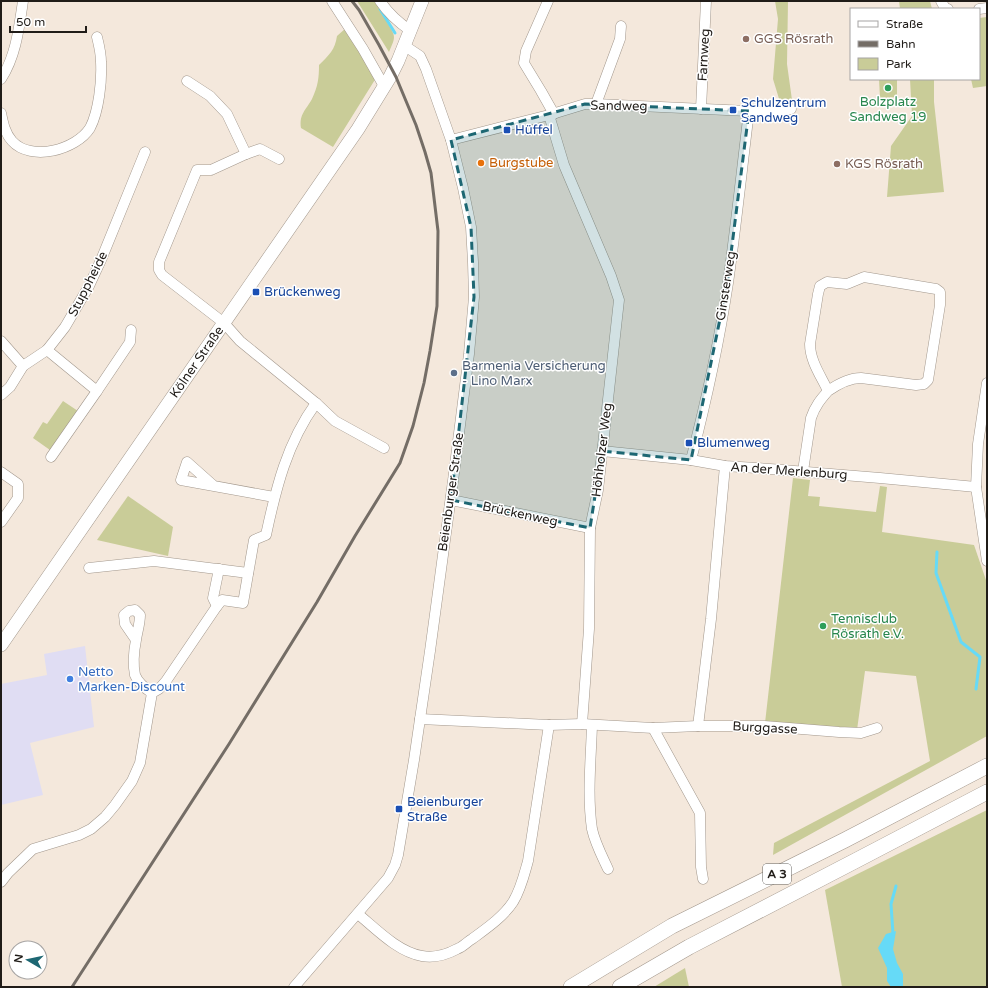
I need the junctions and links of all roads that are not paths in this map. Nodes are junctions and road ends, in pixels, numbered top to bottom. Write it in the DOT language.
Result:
graph roads {
  1 [pos="23,1"];
  2 [pos="332,1"];
  3 [pos="380,1"];
  4 [pos="422,1"];
  5 [pos="548,1"];
  6 [pos="706,1"];
  7 [pos="621,26"];
  8 [pos="411,31"];
  9 [pos="97,38"];
  10 [pos="405,46"];
  11 [pos="1,79"];
  12 [pos="187,81"];
  13 [pos="387,82"];
  14 [pos="596,104"];
  15 [pos="701,109"];
  16 [pos="791,109"];
  17 [pos="749,111"];
  18 [pos="1,113"];
  19 [pos="552,115"];
  20 [pos="451,140"];
  21 [pos="145,152"];
  22 [pos="246,154"];
  23 [pos="279,158"];
  24 [pos="224,323"];
  25 [pos="130,330"];
  26 [pos="1,342"];
  27 [pos="47,350"];
  28 [pos="23,366"];
  29 [pos="987,383"];
  30 [pos="97,391"];
  31 [pos="828,391"];
  32 [pos="1,395"];
  33 [pos="316,403"];
  34 [pos="384,448"];
  35 [pos="602,451"];
  36 [pos="50,457"];
  37 [pos="691,460"];
  38 [pos="725,466"];
  39 [pos="803,471"];
  40 [pos="1,472"];
  41 [pos="214,486"];
  42 [pos="976,487"];
  43 [pos="274,497"];
  44 [pos="450,500"];
  45 [pos="1,522"];
  46 [pos="590,528"];
  47 [pos="987,561"];
  48 [pos="89,568"];
  49 [pos="219,569"];
  50 [pos="248,573"];
  51 [pos="217,606"];
  52 [pos="136,640"];
  53 [pos="1,645"];
  54 [pos="152,693"];
  55 [pos="420,719"];
  56 [pos="549,724"];
  57 [pos="587,725"];
  58 [pos="698,726"];
  59 [pos="653,728"];
  60 [pos="877,728"];
  61 [pos="987,766"];
  62 [pos="987,792"];
  63 [pos="608,869"];
  64 [pos="703,879"];
  65 [pos="1,882"];
  66 [pos="358,914"];
  67 [pos="294,987"];
  68 [pos="571,987"];
  69 [pos="620,987"];
  1 -- 11 [label="street"];
  2 -- 13 [label="street"];
  3 -- 8 [label="street"];
  4 -- 8 [label="main road, Kölner Straße"];
  5 -- 19 [label="street"];
  6 -- 15 [label="street, Farnweg"];
  7 -- 14 [label="street"];
  8 -- 10 [label="main road, Kölner Straße"];
  9 -- 18 [label="street"];
  10 -- 13 [label="main road, Kölner Straße"];
  10 -- 20 [label="street, Beienburger Straße"];
  12 -- 22 [label="street"];
  13 -- 24 [label="main road, Kölner Straße"];
  14 -- 15 [label="street, Sandweg"];
  14 -- 19 [label="street, Sandweg"];
  15 -- 17 [label="street, Sandweg"];
  16 -- 17 [label="street, Sandweg"];
  17 -- 37 [label="street, Ginsterweg"];
  19 -- 20 [label="street, Sandweg"];
  19 -- 35 [label="street, Höhholzer Weg"];
  20 -- 44 [label="street, Beienburger Straße"];
  21 -- 27 [label="street, Stuppheide"];
  22 -- 23 [label="street"];
  22 -- 24 [label="street"];
  24 -- 33 [label="street"];
  24 -- 53 [label="main road, Kölner Straße"];
  25 -- 30 [label="street"];
  26 -- 28 [label="street"];
  27 -- 28 [label="street, Stuppheide"];
  27 -- 30 [label="street"];
  28 -- 32 [label="street, Stuppheide"];
  29 -- 42 [label="street"];
  30 -- 36 [label="street"];
  31 -- 31 [label="street"];
  31 -- 39 [label="street"];
  33 -- 34 [label="street"];
  33 -- 43 [label="street"];
  35 -- 37 [label="street, An der Merlenburg"];
  35 -- 46 [label="street, Höhholzer Weg"];
  37 -- 38 [label="street, An der Merlenburg"];
  38 -- 39 [label="street, An der Merlenburg"];
  38 -- 58 [label="street"];
  39 -- 42 [label="street, An der Merlenburg"];
  40 -- 45 [label="street"];
  41 -- 43 [label="street"];
  42 -- 47 [label="street"];
  43 -- 50 [label="street"];
  44 -- 46 [label="street, Brückenweg"];
  44 -- 55 [label="street, Beienburger Straße"];
  46 -- 57 [label="street, Höhholzer Weg"];
  48 -- 49 [label="street"];
  49 -- 50 [label="street"];
  49 -- 51 [label="street"];
  50 -- 51 [label="street"];
  51 -- 54 [label="street"];
  52 -- 54 [label="street"];
  54 -- 65 [label="street"];
  55 -- 56 [label="street, Burggasse"];
  55 -- 66 [label="street, Beienburger Straße"];
  56 -- 57 [label="street, Burggasse"];
  56 -- 66 [label="street"];
  57 -- 59 [label="street, Burggasse"];
  57 -- 63 [label="street"];
  58 -- 59 [label="street, Burggasse"];
  58 -- 60 [label="street, Burggasse"];
  59 -- 64 [label="street"];
  61 -- 68 [label="highway, A 3"];
  62 -- 69 [label="highway, A 3"];
  66 -- 67 [label="street, Beienburger Straße"];
}
